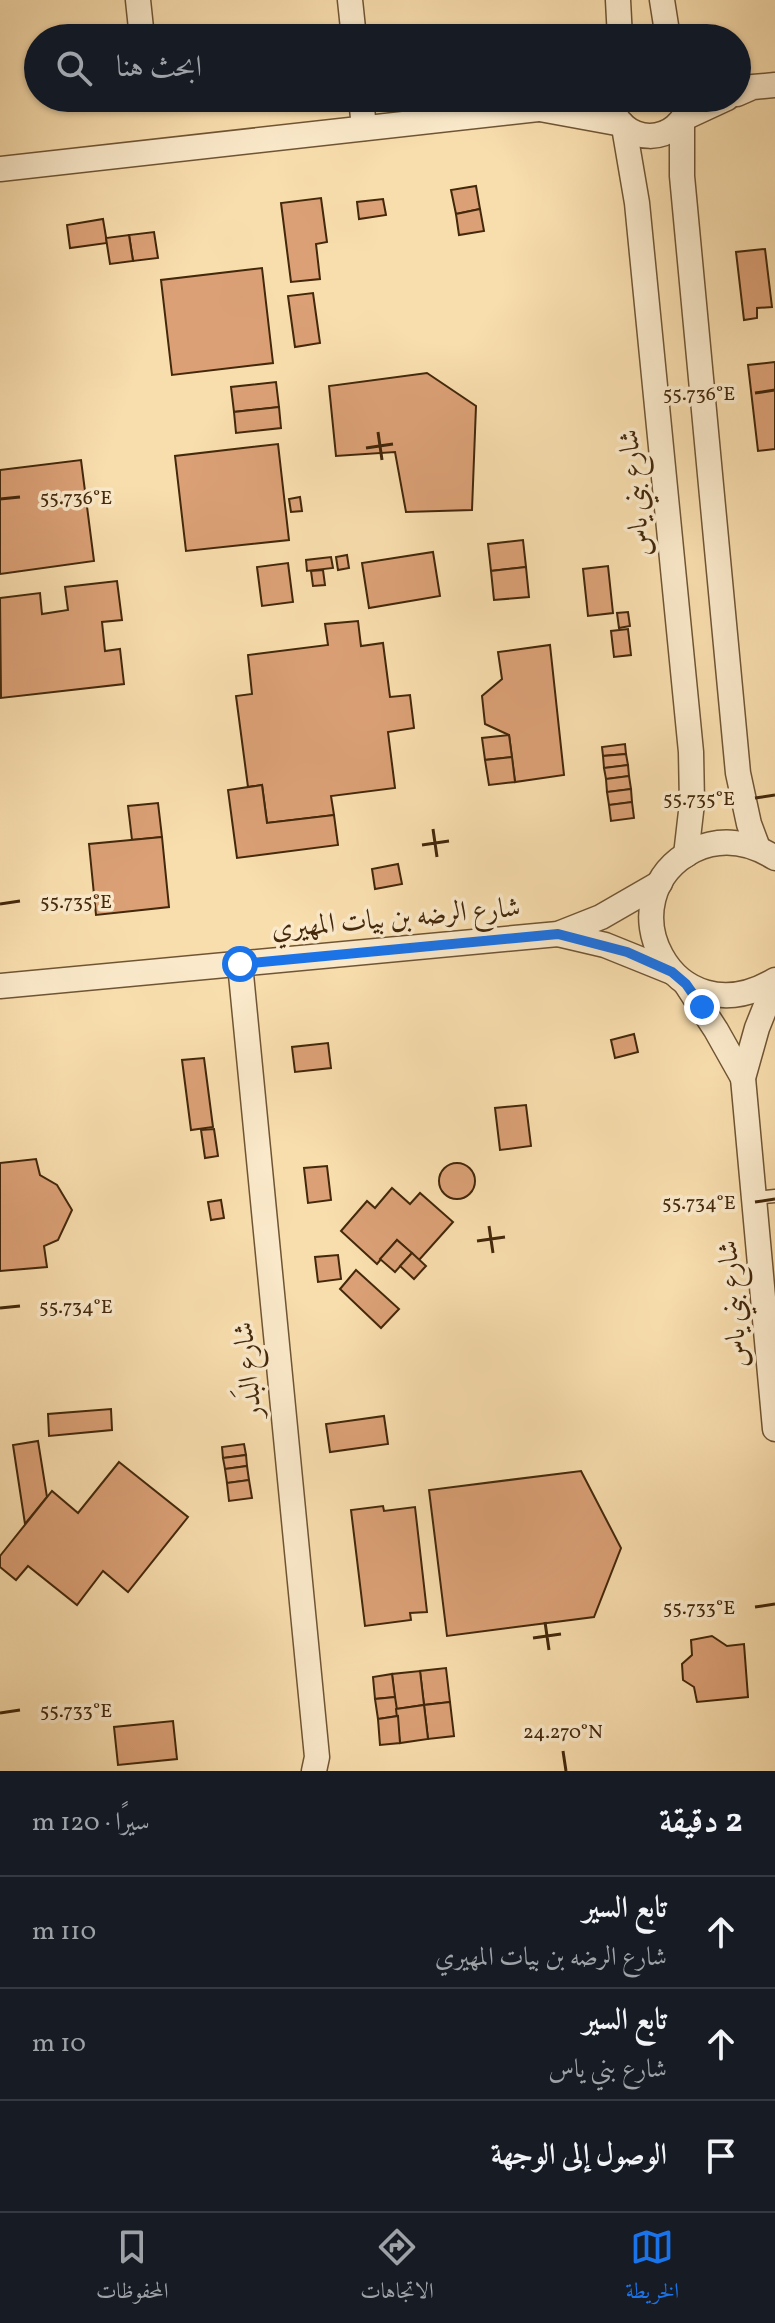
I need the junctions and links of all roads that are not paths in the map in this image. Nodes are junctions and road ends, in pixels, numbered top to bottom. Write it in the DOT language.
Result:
graph roads {
  1 [pos="138,0"];
  2 [pos="350,0"];
  3 [pos="618,0"];
  4 [pos="662,0"];
  5 [pos="141,24"];
  6 [pos="353,24"];
  7 [pos="619,24"];
  8 [pos="666,24"];
  9 [pos="362,112"];
  10 [pos="511,112"];
  11 [pos="553,112"];
  12 [pos="614,112"];
  13 [pos="685,113"];
  14 [pos="623,126"];
  15 [pos="364,128"];
  16 [pos="0,169"];
  17 [pos="766,853"];
  18 [pos="686,855"];
  19 [pos="660,883"];
  20 [pos="558,934"];
  21 [pos="240,964"];
  22 [pos="679,978"];
  23 [pos="775,982"];
  24 [pos="0,986"];
  25 [pos="743,1078"];
  26 [pos="764,1197"];
  27 [pos="771,1349"];
  28 [pos="775,1429"];
  29 [pos="314,1771"];
  1 -- 5 [label="street"];
  2 -- 6 [label="street"];
  3 -- 7 [label="street"];
  4 -- 8 [label="street"];
  9 -- 15 [label="street"];
  10 -- 15 [label="street"];
  11 -- 14 [label="street"];
  12 -- 14 [label="street, شارع بني ياس"];
  13 -- 14 [label="street"];
  13 -- 17 [label="street"];
  14 -- 18 [label="street, شارع بني ياس"];
  15 -- 16 [label="street"];
  17 -- 18 [label="street"];
  18 -- 19 [label="street"];
  19 -- 20 [label="street, شارع الرضه بن بيات المهيري"];
  19 -- 22 [label="street, شارع بني ياس"];
  20 -- 21 [label="street, شارع الرضه بن بيات المهيري"];
  20 -- 22 [label="street, شارع الرضه بن بيات المهيري"];
  21 -- 24 [label="street, شارع الرضه بن بيات المهيري"];
  21 -- 29 [label="street, شارع البَدر"];
  22 -- 23 [label="street, شارع الرضه بن بيات المهيري"];
  22 -- 25 [label="street, شارع بني ياس"];
  23 -- 25 [label="street, شارع بني ياس"];
  25 -- 26 [label="street, شارع بني ياس"];
  26 -- 27 [label="street, شارع بني ياس"];
  27 -- 28 [label="street, شارع بني ياس"];
}
